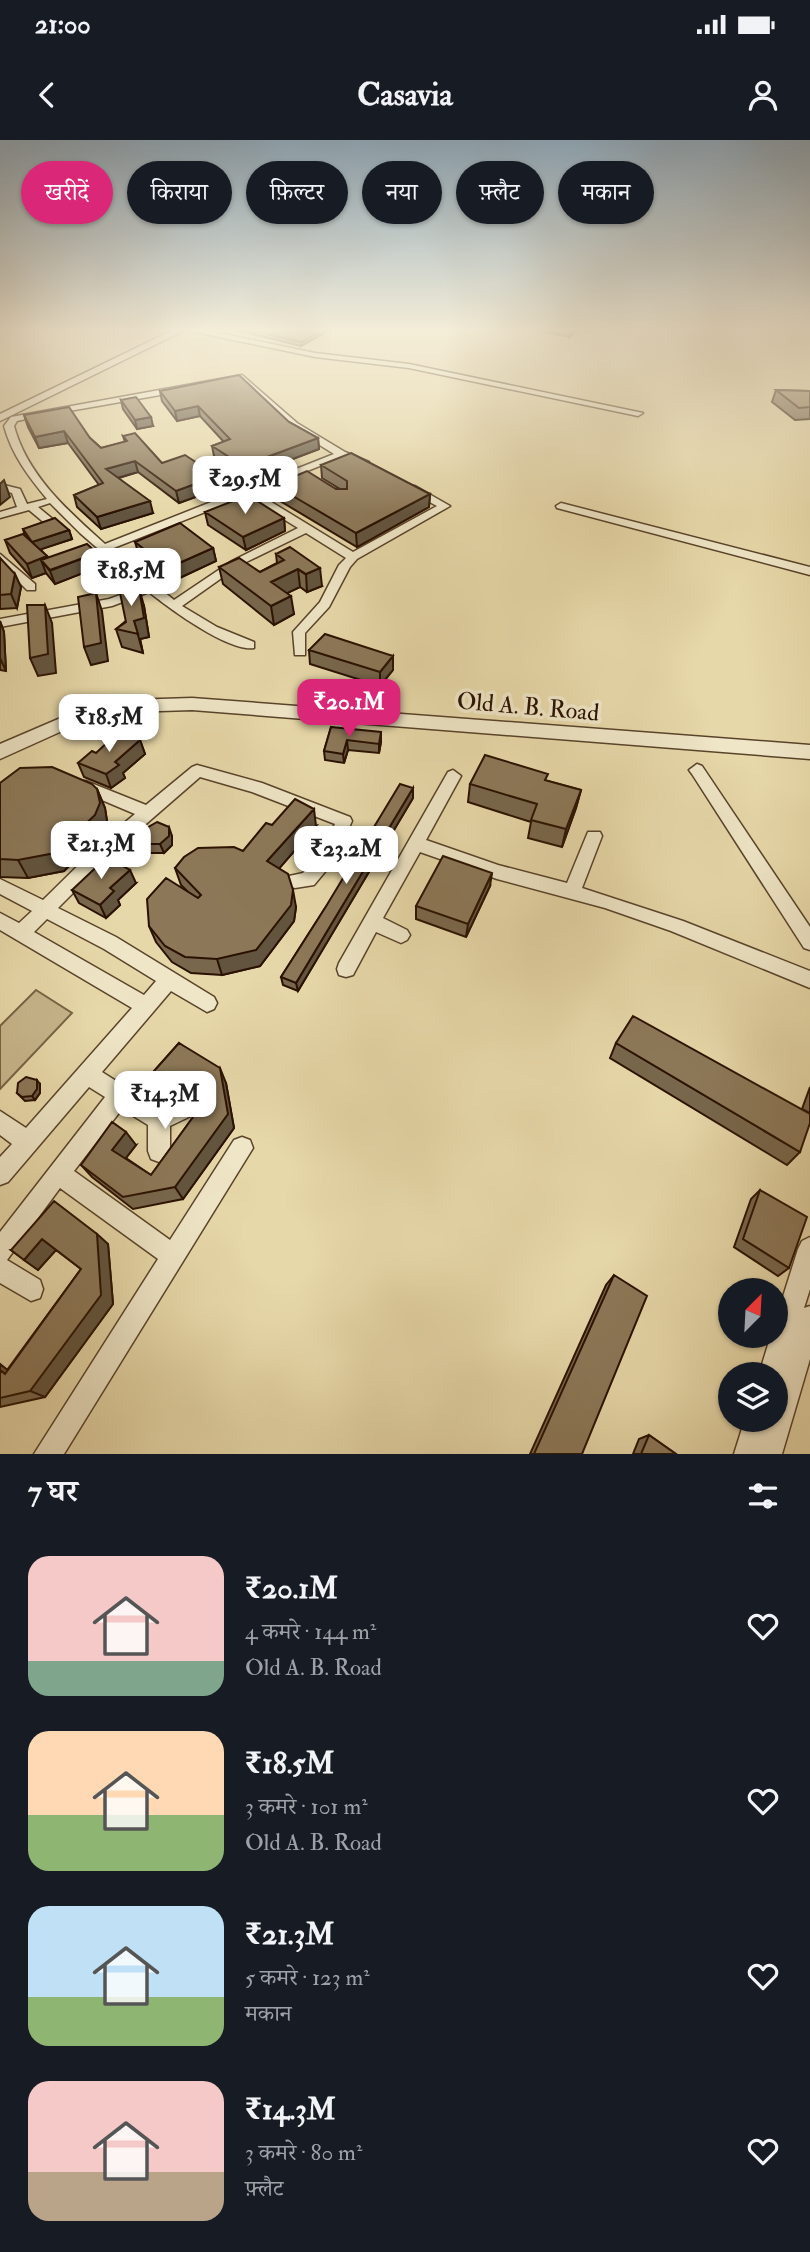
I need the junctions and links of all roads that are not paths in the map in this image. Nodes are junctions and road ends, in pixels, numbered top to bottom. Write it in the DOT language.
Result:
graph roads {
  1 [pos="52,390"];
  2 [pos="162,390"];
  3 [pos="256,390"];
  4 [pos="527,390"];
  5 [pos="140,394"];
  6 [pos="149,404"];
  7 [pos="0,407"];
  8 [pos="11,410"];
  9 [pos="638,413"];
  10 [pos="0,418"];
  11 [pos="342,454"];
  12 [pos="373,467"];
  13 [pos="396,480"];
  14 [pos="230,481"];
  15 [pos="0,486"];
  16 [pos="246,492"];
  17 [pos="46,502"];
  18 [pos="561,506"];
  19 [pos="26,507"];
  20 [pos="0,515"];
  21 [pos="51,523"];
  22 [pos="304,529"];
  23 [pos="105,548"];
  24 [pos="0,557"];
  25 [pos="353,557"];
  26 [pos="810,571"];
  27 [pos="31,587"];
  28 [pos="152,587"];
  29 [pos="175,605"];
  30 [pos="0,623"];
  31 [pos="249,645"];
  32 [pos="300,652"];
  33 [pos="1,749"];
  34 [pos="810,752"];
  35 [pos="697,770"];
  36 [pos="453,776"];
  37 [pos="72,782"];
  38 [pos="148,813"];
  39 [pos="594,836"];
  40 [pos="414,843"];
  41 [pos="295,881"];
  42 [pos="0,886"];
  43 [pos="572,892"];
  44 [pos="45,909"];
  45 [pos="0,921"];
  46 [pos="373,922"];
  47 [pos="21,933"];
  48 [pos="401,935"];
  49 [pos="810,943"];
  50 [pos="346,969"];
  51 [pos="169,980"];
  52 [pos="810,980"];
  53 [pos="207,1003"];
  54 [pos="145,1006"];
  55 [pos="87,1074"];
  56 [pos="120,1095"];
  57 [pos="188,1107"];
  58 [pos="159,1120"];
  59 [pos="0,1122"];
  60 [pos="28,1142"];
  61 [pos="242,1148"];
  62 [pos="159,1151"];
  63 [pos="58,1173"];
  64 [pos="0,1174"];
  65 [pos="810,1249"];
  66 [pos="0,1251"];
  67 [pos="173,1256"];
  68 [pos="0,1269"];
  69 [pos="31,1289"];
  70 [pos="810,1318"];
  71 [pos="776,1362"];
  72 [pos="754,1432"];
  73 [pos="48,1454"];
  74 [pos="748,1454"];
  75 [pos="768,1454"];
  1 -- 8 [label="street"];
  2 -- 5 [label="street"];
  3 -- 11 [label="street"];
  4 -- 9 [label="street"];
  5 -- 6 [label="street"];
  5 -- 23 [label="street"];
  7 -- 8 [label="street"];
  8 -- 10 [label="street"];
  11 -- 12 [label="street"];
  11 -- 16 [label="street"];
  13 -- 25 [label="street"];
  14 -- 16 [label="street"];
  15 -- 19 [label="street"];
  16 -- 22 [label="street"];
  16 -- 23 [label="street"];
  17 -- 19 [label="street"];
  18 -- 26 [label="street"];
  19 -- 20 [label="street"];
  19 -- 21 [label="street"];
  22 -- 25 [label="street"];
  22 -- 29 [label="street"];
  23 -- 28 [label="street"];
  24 -- 27 [label="street"];
  25 -- 32 [label="street"];
  28 -- 29 [label="street"];
  28 -- 30 [label="street"];
  29 -- 31 [label="street"];
  33 -- 34 [label="street, Old A. B. Road"];
  35 -- 49 [label="street"];
  36 -- 40 [label="street"];
  37 -- 38 [label="street"];
  38 -- 41 [label="street"];
  38 -- 44 [label="street"];
  39 -- 43 [label="street"];
  40 -- 43 [label="street"];
  40 -- 46 [label="street"];
  42 -- 44 [label="street"];
  43 -- 52 [label="street"];
  44 -- 47 [label="street"];
  44 -- 51 [label="street"];
  45 -- 47 [label="street"];
  46 -- 48 [label="street"];
  46 -- 50 [label="street"];
  47 -- 54 [label="street"];
  51 -- 53 [label="street"];
  51 -- 54 [label="street"];
  54 -- 55 [label="street"];
  55 -- 56 [label="street"];
  55 -- 60 [label="street"];
  56 -- 58 [label="street"];
  56 -- 63 [label="street"];
  57 -- 58 [label="street"];
  58 -- 62 [label="street"];
  59 -- 60 [label="street"];
  60 -- 64 [label="street"];
  61 -- 67 [label="street"];
  63 -- 66 [label="street"];
  63 -- 67 [label="street"];
  65 -- 71 [label="street"];
  67 -- 73 [label="street"];
  68 -- 69 [label="street"];
  70 -- 75 [label="street"];
  72 -- 74 [label="street"];
}
